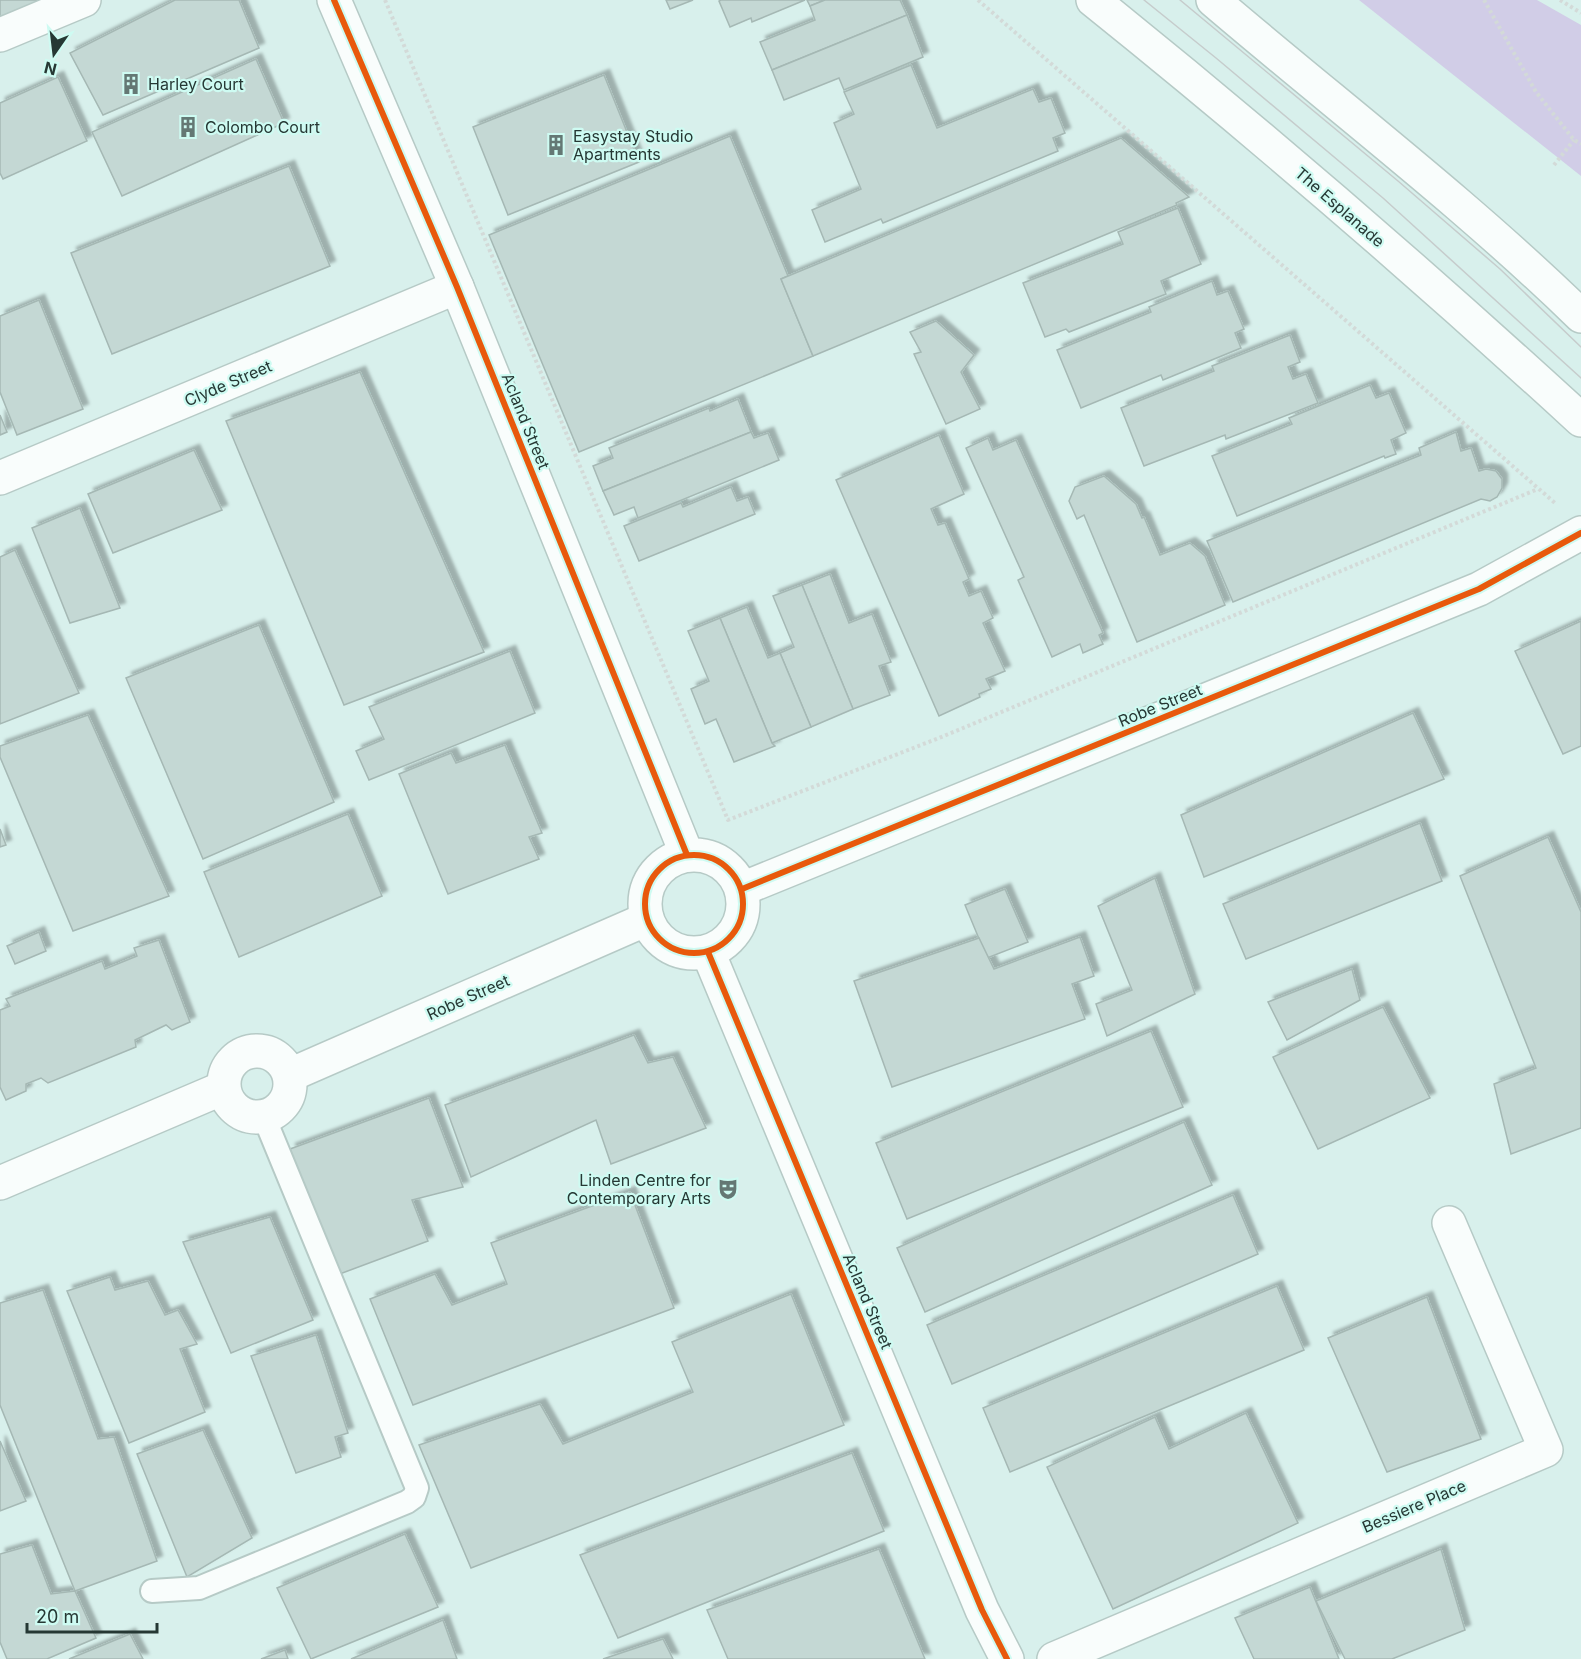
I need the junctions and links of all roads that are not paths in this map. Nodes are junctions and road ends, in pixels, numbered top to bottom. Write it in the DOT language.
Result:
graph roads {
  1 [pos="84,0"];
  2 [pos="334,0"];
  3 [pos="1093,0"];
  4 [pos="1213,0"];
  5 [pos="0,35"];
  6 [pos="457,287"];
  7 [pos="1581,316"];
  8 [pos="1581,420"];
  9 [pos="0,478"];
  10 [pos="1581,533"];
  11 [pos="687,855"];
  12 [pos="742,889"];
  13 [pos="647,919"];
  14 [pos="708,952"];
  15 [pos="290,1075"];
  16 [pos="223,1088"];
  17 [pos="264,1118"];
  18 [pos="0,1183"];
  19 [pos="1449,1223"];
  20 [pos="152,1591"];
  21 [pos="1007,1659"];
  22 [pos="1054,1659"];
  1 -- 5 [label="street"];
  2 -- 6 [label="street, Acland Street"];
  3 -- 8 [label="street, The Esplanade"];
  4 -- 7 [label="street"];
  6 -- 9 [label="street, Clyde Street"];
  6 -- 11 [label="street, Acland Street"];
  10 -- 12 [label="street, Robe Street"];
  11 -- 12 [label="street"];
  11 -- 13 [label="street"];
  12 -- 14 [label="street"];
  13 -- 14 [label="street"];
  13 -- 15 [label="street, Robe Street"];
  14 -- 21 [label="street, Acland Street"];
  15 -- 16 [label="street"];
  15 -- 17 [label="street"];
  16 -- 17 [label="street"];
  16 -- 18 [label="street"];
  17 -- 20 [label="lane"];
  19 -- 22 [label="street, Bessiere Place"];
}
